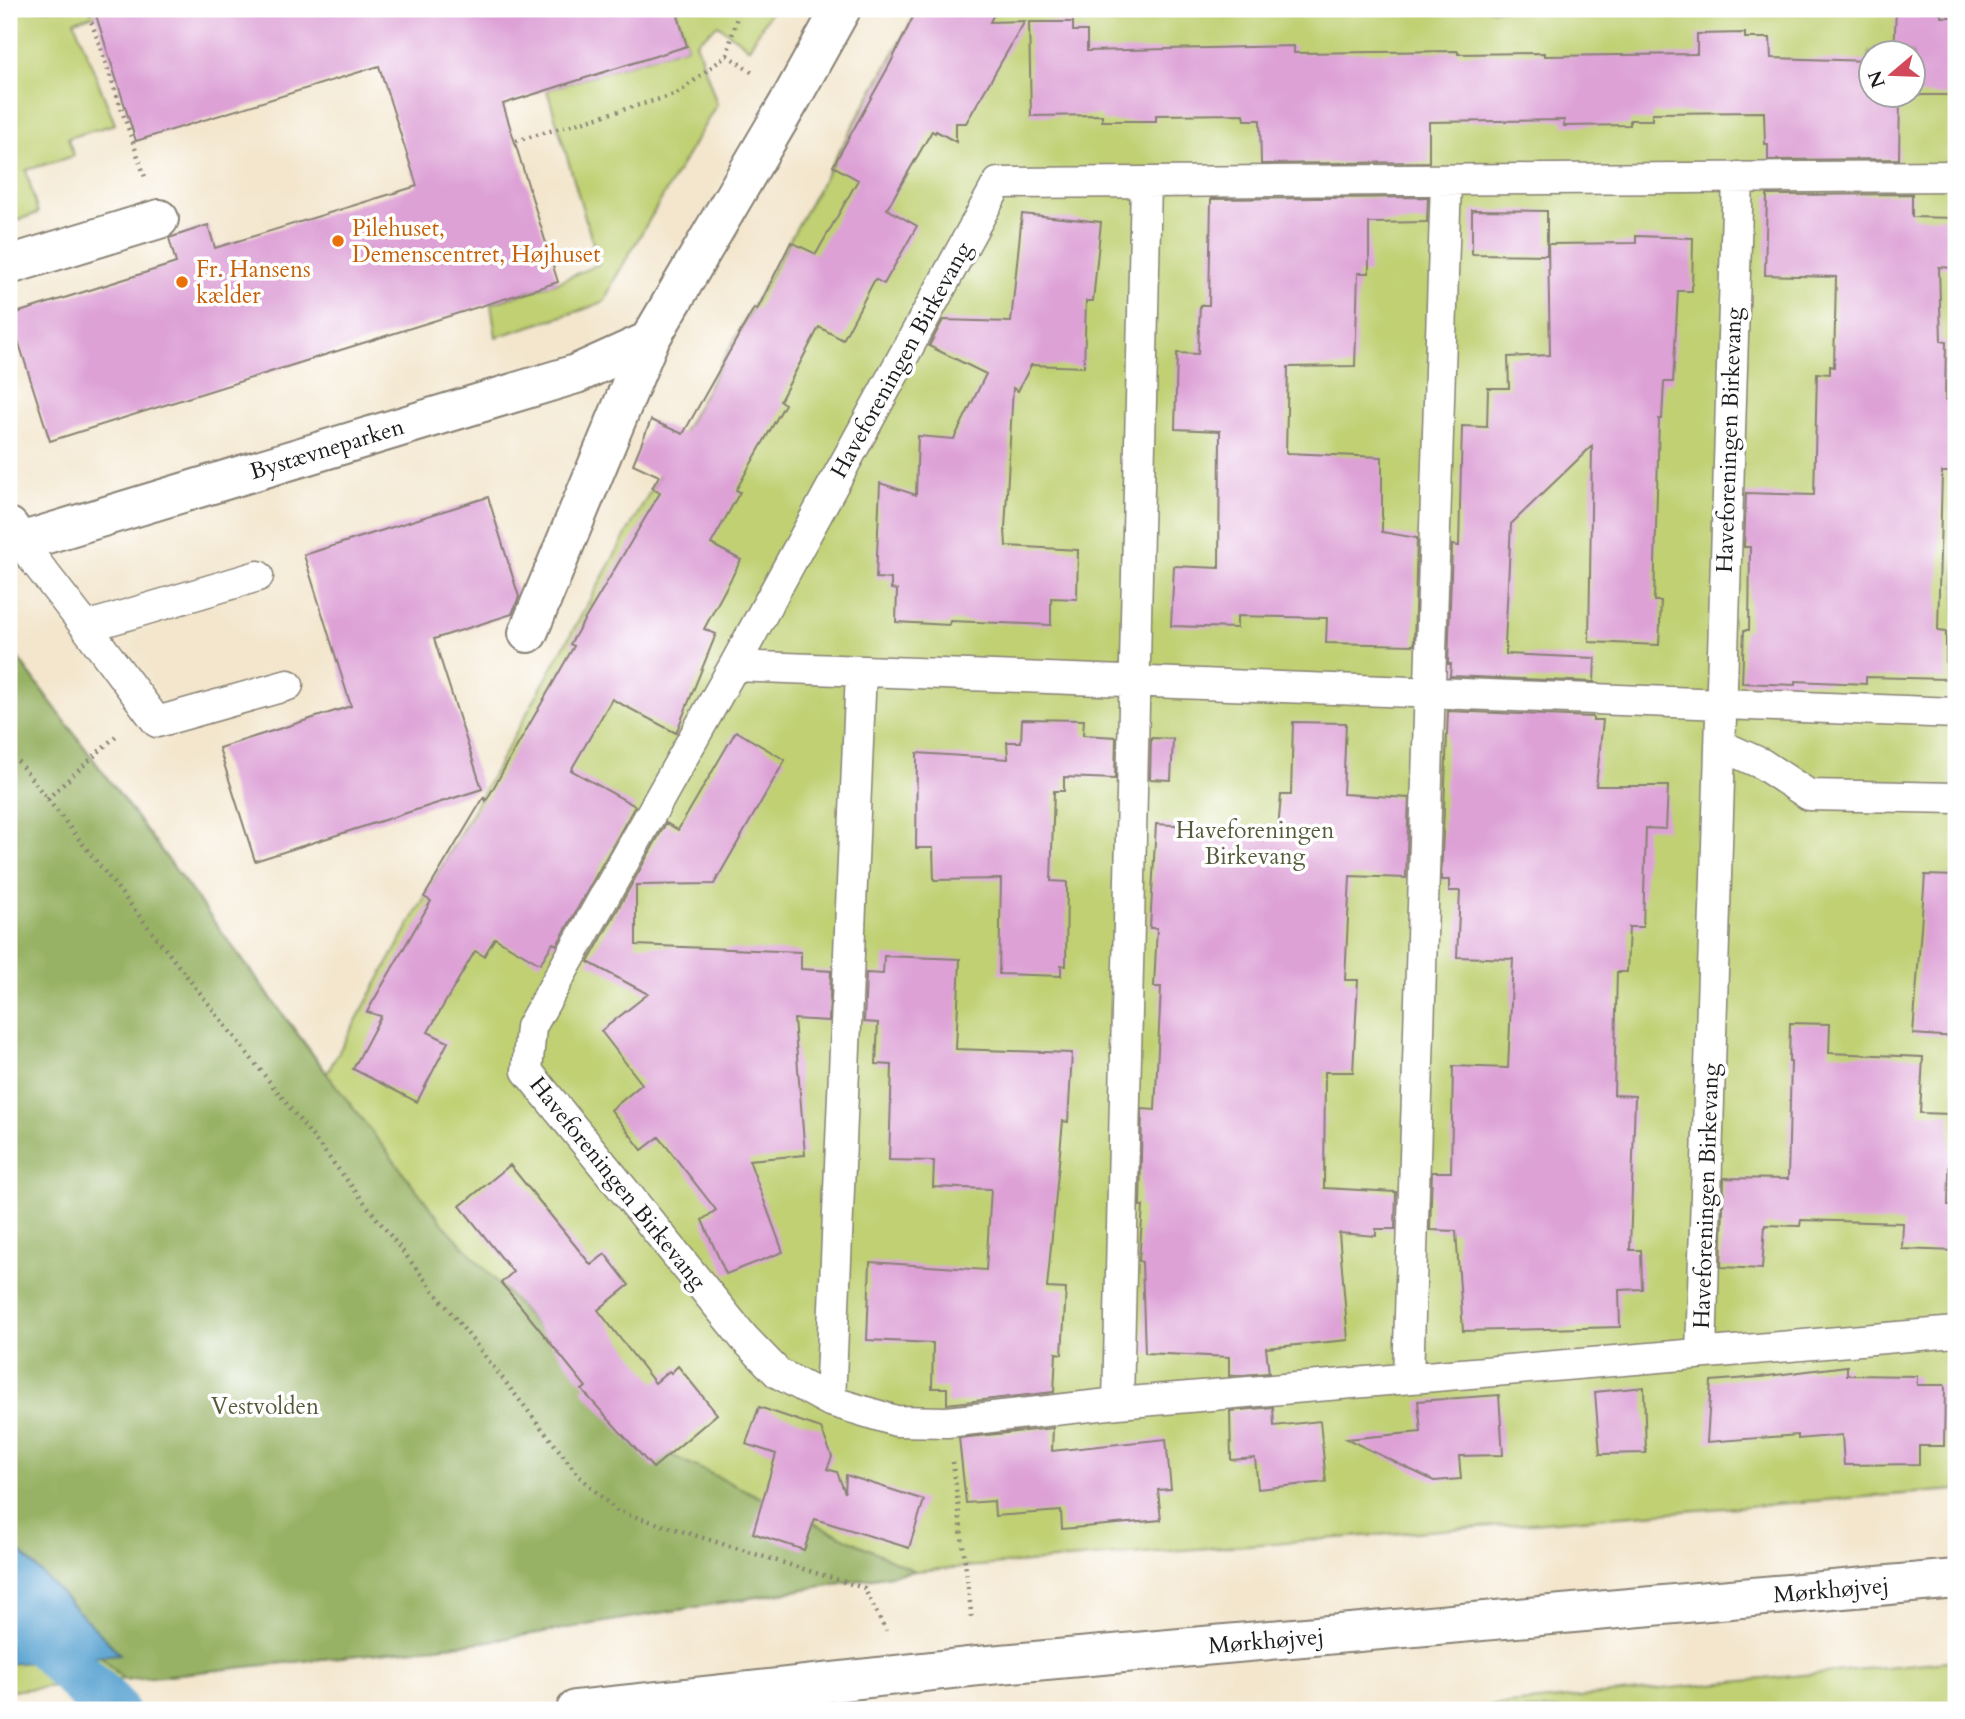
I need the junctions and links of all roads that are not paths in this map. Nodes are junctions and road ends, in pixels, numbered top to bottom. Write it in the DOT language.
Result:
graph roads {
  1 [pos="841,9"];
  2 [pos="1956,176"];
  3 [pos="1738,177"];
  4 [pos="1446,180"];
  5 [pos="1146,182"];
  6 [pos="159,219"];
  7 [pos="9,265"];
  8 [pos="649,341"];
  9 [pos="15,535"];
  10 [pos="258,576"];
  11 [pos="86,626"];
  12 [pos="528,633"];
  13 [pos="734,666"];
  14 [pos="861,671"];
  15 [pos="1135,681"];
  16 [pos="288,685"];
  17 [pos="1429,693"];
  18 [pos="1721,704"];
  19 [pos="1956,713"];
  20 [pos="1720,745"];
  21 [pos="1956,798"];
  22 [pos="1956,1332"];
  23 [pos="1701,1353"];
  24 [pos="1408,1378"];
  25 [pos="830,1401"];
  26 [pos="1118,1403"];
  27 [pos="1956,1578"];
  28 [pos="576,1710"];
  1 -- 8 [label="street"];
  2 -- 3 [label="lane, Haveforeningen Birkevang"];
  3 -- 4 [label="lane, Haveforeningen Birkevang"];
  3 -- 18 [label="lane, Haveforeningen Birkevang"];
  4 -- 5 [label="lane, Haveforeningen Birkevang"];
  4 -- 17 [label="lane"];
  5 -- 13 [label="lane, Haveforeningen Birkevang"];
  5 -- 15 [label="lane"];
  6 -- 7 [label="street"];
  8 -- 9 [label="street, Bystævneparken"];
  8 -- 12 [label="street"];
  9 -- 11 [label="lane"];
  10 -- 11 [label="lane"];
  11 -- 16 [label="lane"];
  13 -- 14 [label="lane"];
  13 -- 25 [label="lane, Haveforeningen Birkevang"];
  14 -- 15 [label="lane"];
  14 -- 25 [label="lane"];
  15 -- 17 [label="lane"];
  15 -- 26 [label="lane"];
  17 -- 18 [label="lane"];
  17 -- 24 [label="lane"];
  18 -- 19 [label="lane"];
  18 -- 20 [label="lane, Haveforeningen Birkevang"];
  20 -- 21 [label="lane"];
  20 -- 23 [label="lane, Haveforeningen Birkevang"];
  22 -- 23 [label="lane, Haveforeningen Birkevang"];
  23 -- 24 [label="lane, Haveforeningen Birkevang"];
  24 -- 26 [label="lane, Haveforeningen Birkevang"];
  25 -- 26 [label="lane, Haveforeningen Birkevang"];
  27 -- 28 [label="street, Mørkhøjvej"];
}
